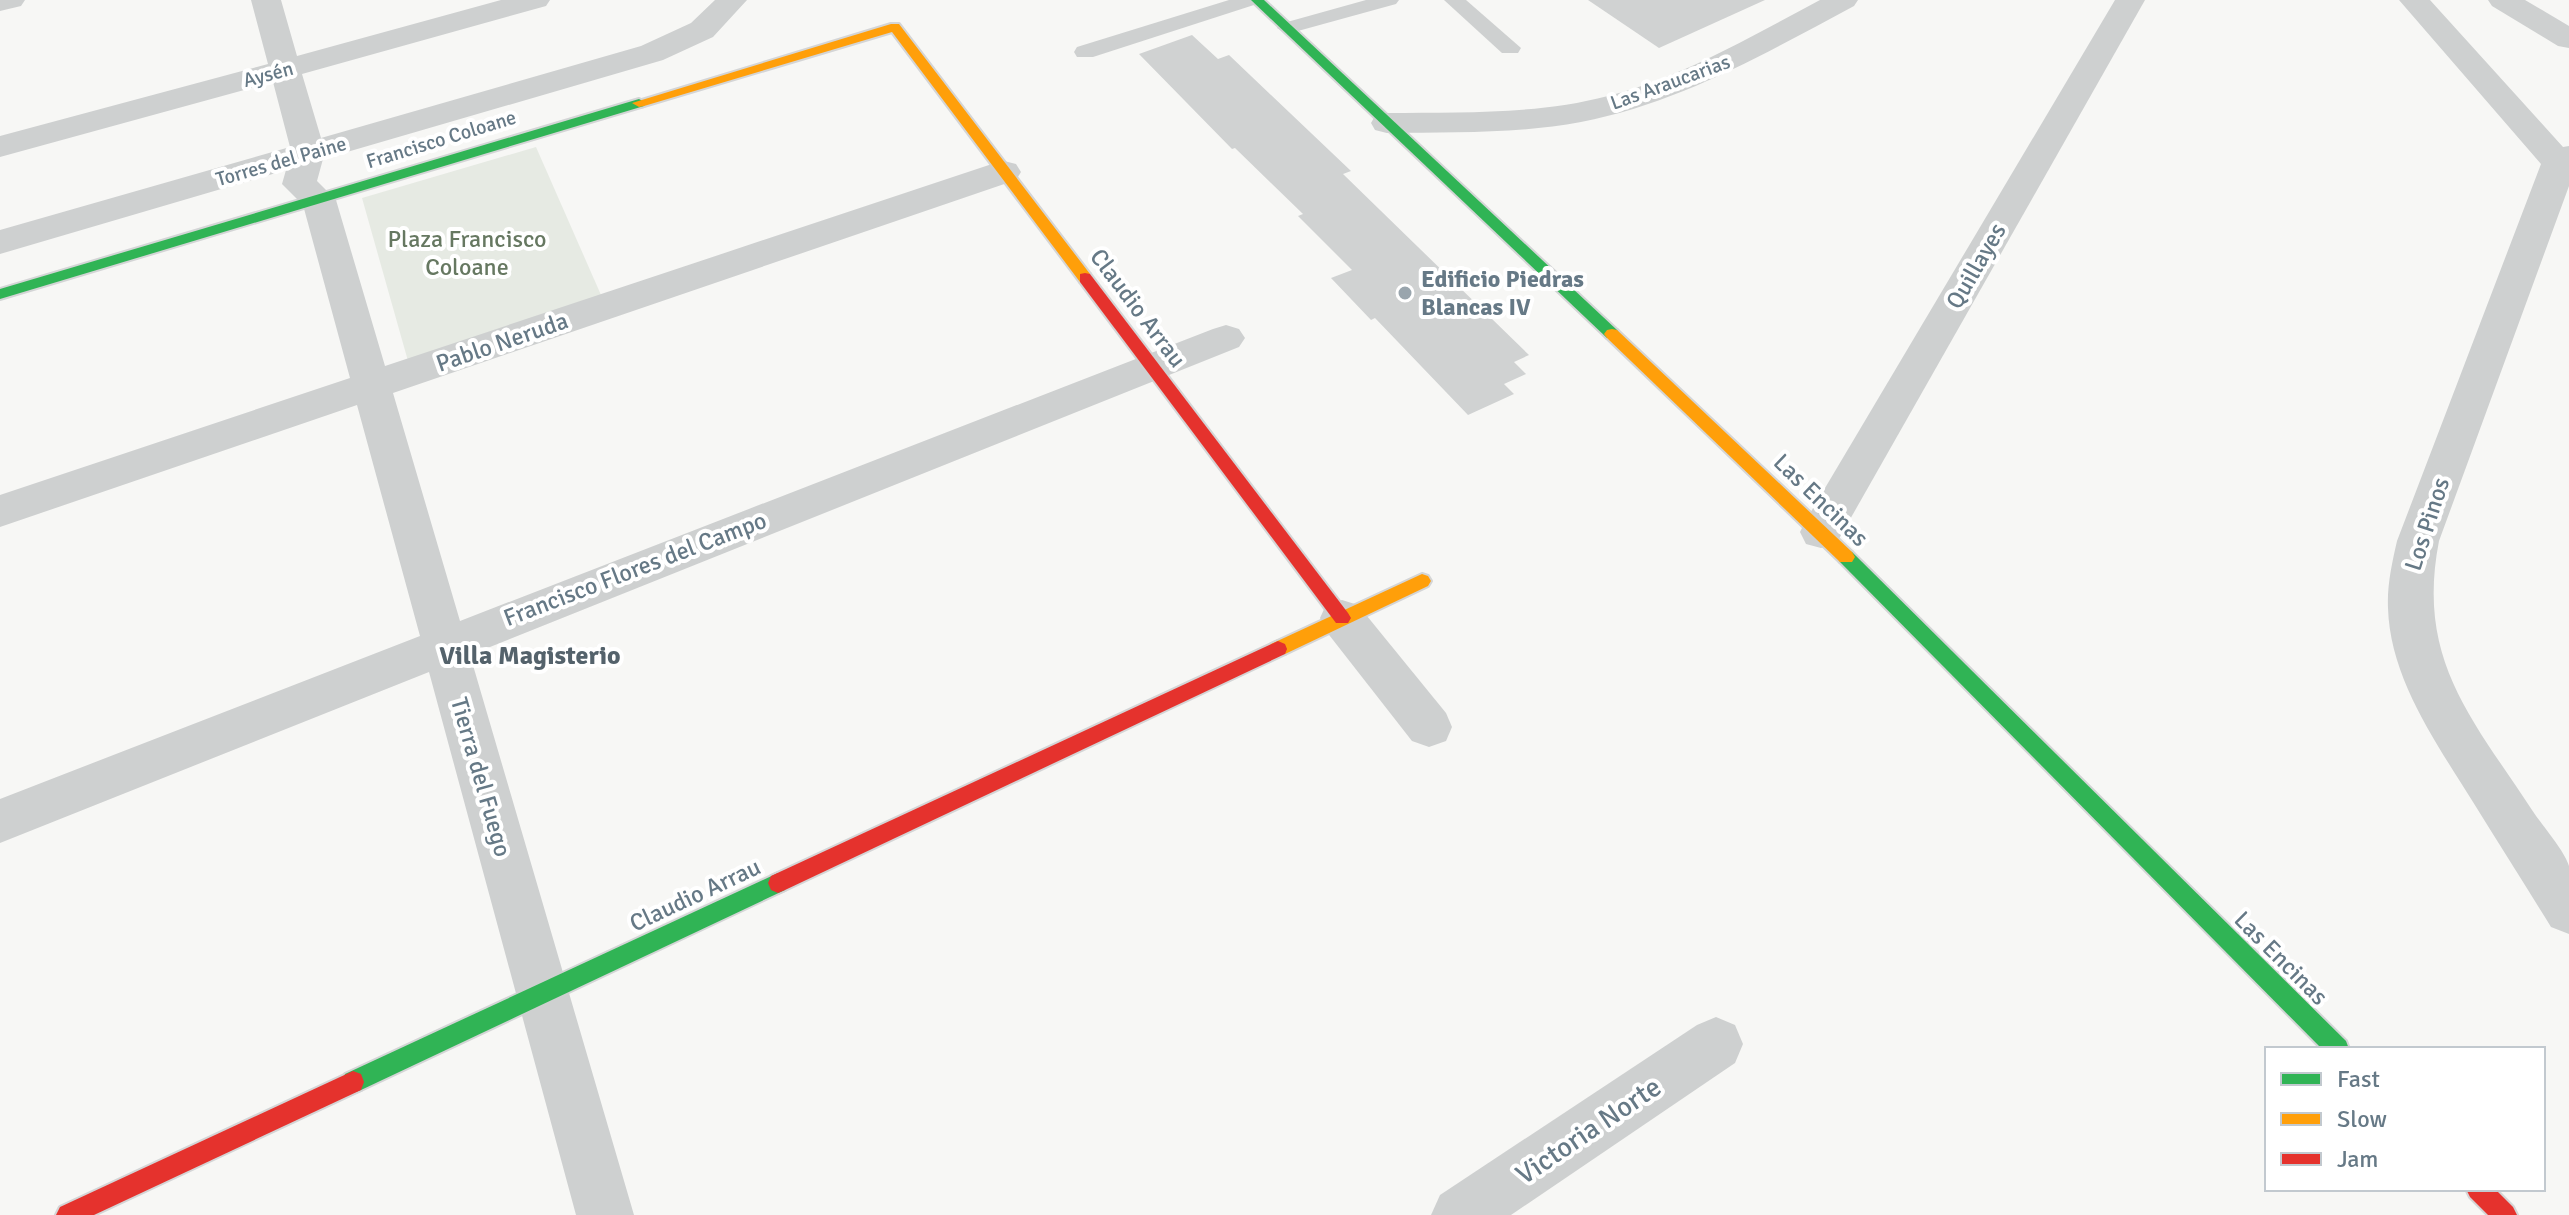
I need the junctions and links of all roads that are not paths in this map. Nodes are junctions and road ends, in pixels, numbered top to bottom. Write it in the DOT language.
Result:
graph roads {
  1 [pos="10,0"];
  2 [pos="266,0"];
  3 [pos="535,0"];
  4 [pos="732,0"];
  5 [pos="1250,0"];
  6 [pos="1257,0"];
  7 [pos="1389,0"];
  8 [pos="1454,0"];
  9 [pos="1843,0"];
  10 [pos="2130,0"];
  11 [pos="2414,0"];
  12 [pos="2503,0"];
  13 [pos="0,2"];
  14 [pos="895,27"];
  15 [pos="1287,28"];
  16 [pos="2569,39"];
  17 [pos="1510,48"];
  18 [pos="1085,52"];
  19 [pos="284,69"];
  20 [pos="1387,123"];
  21 [pos="0,147"];
  22 [pos="308,153"];
  23 [pos="2565,164"];
  24 [pos="1004,172"];
  25 [pos="319,200"];
  26 [pos="0,242"];
  27 [pos="0,294"];
  28 [pos="1226,338"];
  29 [pos="1152,367"];
  30 [pos="372,386"];
  31 [pos="0,511"];
  32 [pos="1821,532"];
  33 [pos="1422,581"];
  34 [pos="1342,618"];
  35 [pos="444,643"];
  36 [pos="1429,727"];
  37 [pos="0,821"];
  38 [pos="2569,910"];
  39 [pos="542,993"];
  40 [pos="1716,1044"];
  41 [pos="2336,1047"];
  42 [pos="2480,1191"];
  43 [pos="68,1215"];
  44 [pos="605,1215"];
  45 [pos="1460,1215"];
  46 [pos="2505,1215"];
  1 -- 13 [label="street"];
  2 -- 19 [label="street"];
  3 -- 19 [label="street, Aysén"];
  4 -- 22 [label="street, Torres del Paine"];
  5 -- 18 [label="lane"];
  6 -- 15 [label="street, Las Encinas"];
  7 -- 15 [label="lane"];
  8 -- 17 [label="lane"];
  9 -- 20 [label="street, Las Araucarias"];
  10 -- 32 [label="street, Quillayes"];
  11 -- 23 [label="street"];
  12 -- 16 [label="street"];
  14 -- 24 [label="street, Claudio Arrau"];
  14 -- 25 [label="street, Francisco Coloane"];
  15 -- 20 [label="street, Las Encinas"];
  19 -- 21 [label="street, Aysén"];
  19 -- 22 [label="street"];
  20 -- 32 [label="street, Las Encinas"];
  22 -- 25 [label="street, Tierra del Fuego"];
  22 -- 26 [label="street, Torres del Paine"];
  23 -- 38 [label="street, Los Pinos"];
  24 -- 29 [label="street, Claudio Arrau"];
  24 -- 30 [label="street, Pablo Neruda"];
  25 -- 27 [label="street, Francisco Coloane"];
  25 -- 30 [label="street, Tierra del Fuego"];
  28 -- 29 [label="street, Francisco Flores del Campo"];
  29 -- 34 [label="street, Claudio Arrau"];
  29 -- 35 [label="street, Francisco Flores del Campo"];
  30 -- 31 [label="street, Pablo Neruda"];
  30 -- 35 [label="street, Tierra del Fuego"];
  32 -- 41 [label="street, Las Encinas"];
  33 -- 34 [label="street, Claudio Arrau"];
  34 -- 36 [label="street"];
  34 -- 39 [label="street, Claudio Arrau"];
  35 -- 37 [label="street, Francisco Flores del Campo"];
  35 -- 39 [label="street, Tierra del Fuego"];
  39 -- 43 [label="street, Claudio Arrau"];
  39 -- 44 [label="street, Tierra del Fuego"];
  40 -- 45 [label="street, Victoria Norte"];
  42 -- 46 [label="street"];
}
